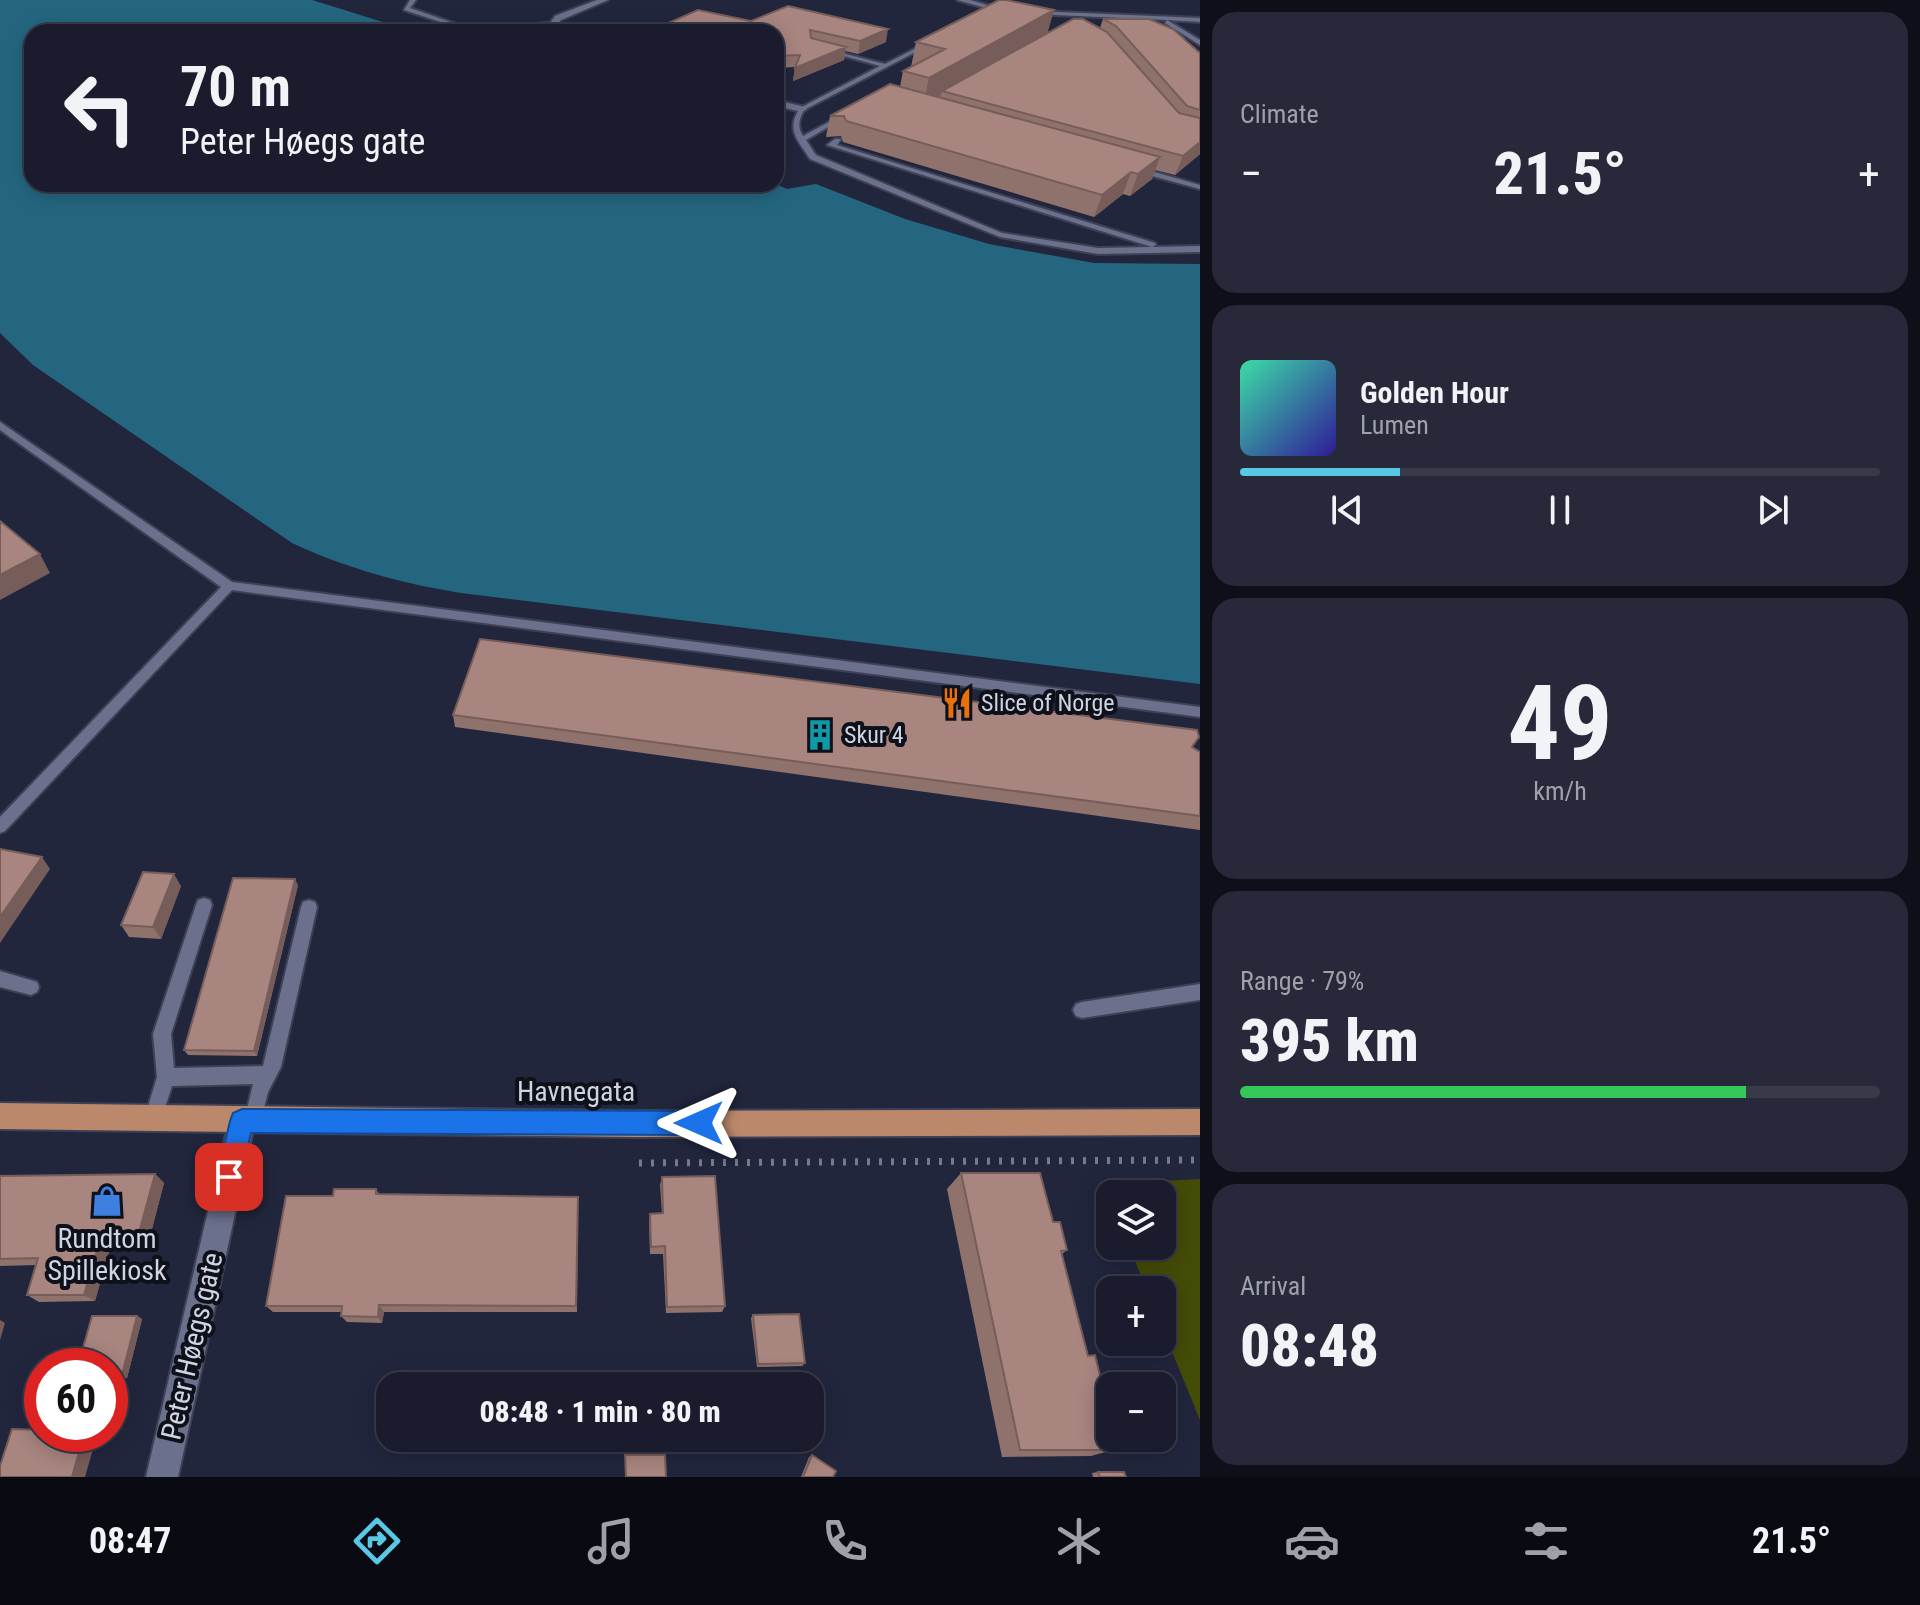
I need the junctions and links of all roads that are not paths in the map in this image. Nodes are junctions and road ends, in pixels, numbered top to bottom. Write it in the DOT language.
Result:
graph roads {
  1 [pos="413,0"];
  2 [pos="600,0"];
  3 [pos="961,0"];
  4 [pos="1000,10"];
  5 [pos="1016,11"];
  6 [pos="1032,12"];
  7 [pos="1048,14"];
  8 [pos="989,15"];
  9 [pos="1200,20"];
  10 [pos="1166,21"];
  11 [pos="452,24"];
  12 [pos="559,24"];
  13 [pos="1068,24"];
  14 [pos="940,39"];
  15 [pos="1200,43"];
  16 [pos="812,46"];
  17 [pos="886,66"];
  18 [pos="784,105"];
  19 [pos="802,109"];
  20 [pos="851,112"];
  21 [pos="801,140"];
  22 [pos="838,141"];
  23 [pos="1129,167"];
  24 [pos="1200,187"];
  25 [pos="1164,249"];
  26 [pos="1200,249"];
  27 [pos="0,425"];
  28 [pos="229,586"];
  29 [pos="1200,712"];
  30 [pos="0,827"];
  31 [pos="204,905"];
  32 [pos="309,907"];
  33 [pos="0,979"];
  34 [pos="31,987"];
  35 [pos="1200,992"];
  36 [pos="1082,1010"];
  37 [pos="267,1075"];
  38 [pos="166,1077"];
  39 [pos="0,1116"];
  40 [pos="153,1120"];
  41 [pos="247,1121"];
  42 [pos="1200,1122"];
  43 [pos="162,1477"];
  1 -- 11 [label="lane"];
  2 -- 12 [label="street"];
  3 -- 4 [label="street"];
  4 -- 5 [label="lane"];
  4 -- 8 [label="lane"];
  6 -- 7 [label="lane"];
  7 -- 10 [label="lane"];
  7 -- 13 [label="lane"];
  9 -- 10 [label="lane"];
  10 -- 15 [label="lane"];
  14 -- 17 [label="lane"];
  16 -- 17 [label="lane"];
  17 -- 19 [label="lane"];
  18 -- 19 [label="street"];
  19 -- 21 [label="lane"];
  20 -- 21 [label="lane"];
  21 -- 25 [label="lane"];
  22 -- 25 [label="lane"];
  23 -- 24 [label="lane"];
  25 -- 26 [label="lane"];
  27 -- 28 [label="lane"];
  28 -- 29 [label="lane"];
  28 -- 30 [label="lane"];
  31 -- 38 [label="lane"];
  32 -- 37 [label="lane"];
  33 -- 34 [label="lane"];
  35 -- 36 [label="lane"];
  37 -- 38 [label="lane"];
  37 -- 41 [label="lane"];
  38 -- 40 [label="lane"];
  39 -- 40 [label="main road, Havnegata"];
  40 -- 41 [label="main road, Havnegata"];
  41 -- 42 [label="main road, Havnegata"];
  41 -- 43 [label="street, Peter Høegs gate"];
}
